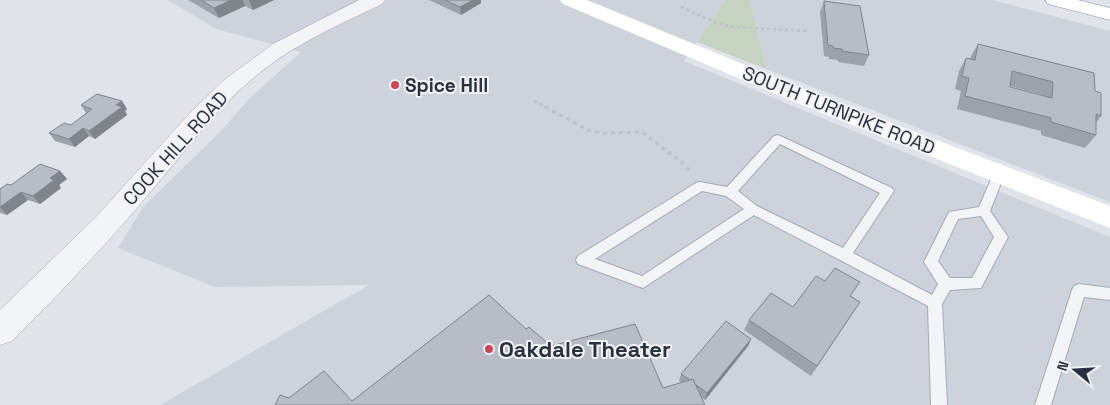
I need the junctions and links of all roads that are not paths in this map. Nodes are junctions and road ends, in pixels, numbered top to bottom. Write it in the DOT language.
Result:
graph roads {
  1 [pos="376,0"];
  2 [pos="570,0"];
  3 [pos="1055,0"];
  4 [pos="1110,14"];
  5 [pos="999,173"];
  6 [pos="730,192"];
  7 [pos="753,209"];
  8 [pos="984,211"];
  9 [pos="1110,217"];
  10 [pos="845,255"];
  11 [pos="946,284"];
  12 [pos="1110,294"];
  13 [pos="935,303"];
  14 [pos="0,331"];
  15 [pos="939,405"];
  16 [pos="1043,405"];
  1 -- 14 [label="street, COOK HILL ROAD"];
  2 -- 5 [label="main road, SOUTH TURNPIKE ROAD"];
  3 -- 4 [label="main road"];
  5 -- 8 [label="lane"];
  5 -- 9 [label="main road, SOUTH TURNPIKE ROAD"];
  6 -- 7 [label="lane"];
  6 -- 7 [label="lane"];
  6 -- 10 [label="lane"];
  7 -- 10 [label="lane"];
  8 -- 11 [label="lane"];
  8 -- 11 [label="lane"];
  10 -- 13 [label="lane"];
  11 -- 13 [label="lane"];
  12 -- 16 [label="lane"];
  13 -- 15 [label="lane"];
}
